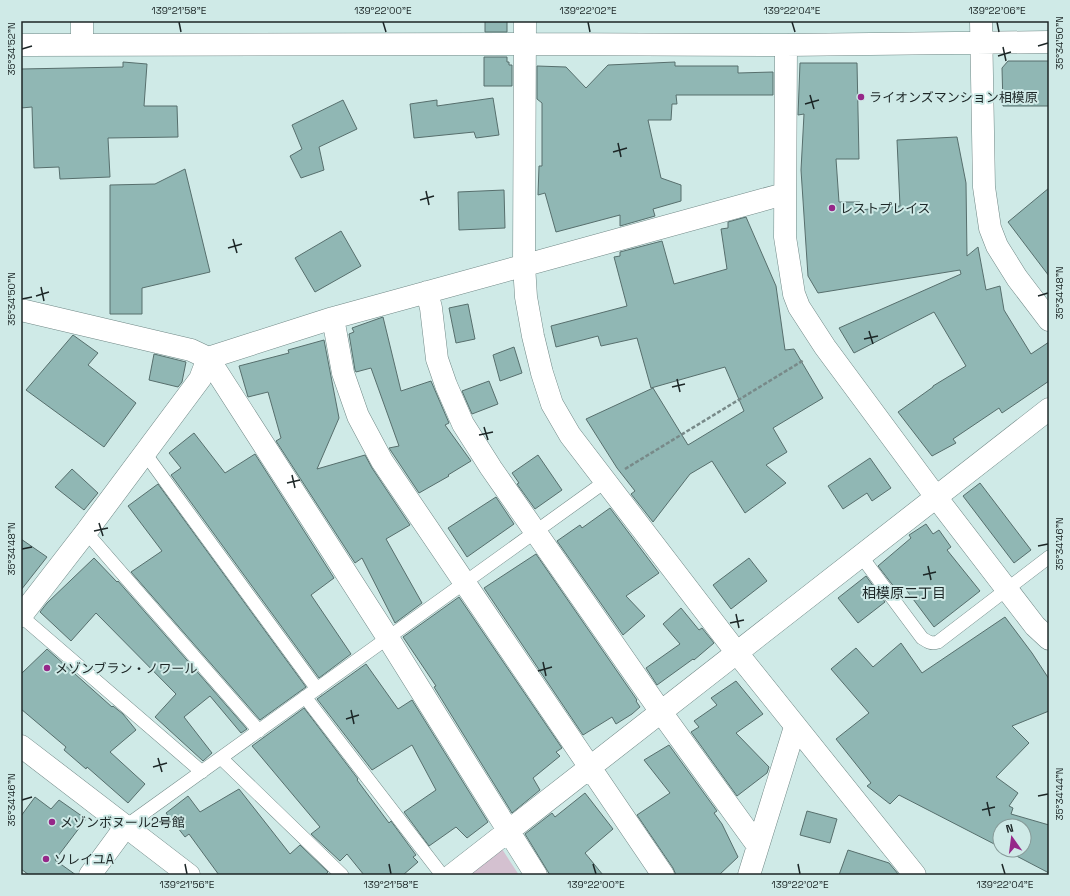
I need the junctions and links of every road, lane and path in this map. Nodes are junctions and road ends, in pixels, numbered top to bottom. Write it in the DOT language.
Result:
graph roads {
  1 [pos="82,21"];
  2 [pos="525,21"];
  3 [pos="981,21"];
  4 [pos="982,42"];
  5 [pos="1049,42"];
  6 [pos="525,44"];
  7 [pos="21,45"];
  8 [pos="82,45"];
  9 [pos="786,45"];
  10 [pos="784,194"];
  11 [pos="524,266"];
  12 [pos="427,292"];
  13 [pos="21,310"];
  14 [pos="333,318"];
  15 [pos="1049,320"];
  16 [pos="825,347"];
  17 [pos="208,358"];
  18 [pos="1049,409"];
  19 [pos="144,452"];
  20 [pos="606,481"];
  21 [pos="936,497"];
  22 [pos="86,532"];
  23 [pos="536,532"];
  24 [pos="861,556"];
  25 [pos="1049,557"];
  26 [pos="465,582"];
  27 [pos="1007,590"];
  28 [pos="21,616"];
  29 [pos="388,638"];
  30 [pos="1049,639"];
  31 [pos="737,653"];
  32 [pos="317,689"];
  33 [pos="305,697"];
  34 [pos="661,712"];
  35 [pos="795,727"];
  36 [pos="258,731"];
  37 [pos="21,746"];
  38 [pos="221,758"];
  39 [pos="589,767"];
  40 [pos="202,772"];
  41 [pos="126,826"];
  42 [pos="508,830"];
  43 [pos="758,846"];
  44 [pos="90,875"];
  45 [pos="189,875"];
  46 [pos="342,875"];
  47 [pos="442,875"];
  48 [pos="452,875"];
  49 [pos="536,875"];
  50 [pos="663,875"];
  51 [pos="749,875"];
  52 [pos="915,875"];
  1 -- 8 [label="street"];
  2 -- 6 [label="street"];
  3 -- 4 [label="street"];
  4 -- 5 [label="street"];
  4 -- 9 [label="street"];
  4 -- 15 [label="street"];
  6 -- 8 [label="street"];
  6 -- 9 [label="street"];
  6 -- 11 [label="street"];
  7 -- 8 [label="street"];
  9 -- 10 [label="street"];
  10 -- 11 [label="street"];
  10 -- 16 [label="street"];
  11 -- 12 [label="street"];
  11 -- 20 [label="street"];
  12 -- 14 [label="street"];
  12 -- 23 [label="street"];
  13 -- 17 [label="street"];
  14 -- 17 [label="street"];
  14 -- 26 [label="street"];
  16 -- 20 [label="path"];
  16 -- 21 [label="street"];
  17 -- 19 [label="street"];
  17 -- 29 [label="street"];
  18 -- 21 [label="street"];
  19 -- 22 [label="street"];
  19 -- 32 [label="lane"];
  20 -- 23 [label="lane"];
  20 -- 31 [label="street"];
  21 -- 24 [label="street"];
  21 -- 27 [label="street"];
  22 -- 28 [label="street"];
  22 -- 36 [label="lane"];
  23 -- 26 [label="lane"];
  23 -- 34 [label="street"];
  24 -- 27 [label="lane"];
  24 -- 31 [label="street"];
  25 -- 27 [label="lane"];
  26 -- 29 [label="lane"];
  26 -- 39 [label="street"];
  27 -- 30 [label="street"];
  28 -- 40 [label="lane"];
  29 -- 32 [label="lane"];
  29 -- 42 [label="street"];
  31 -- 34 [label="street"];
  31 -- 35 [label="street"];
  32 -- 33 [label="lane"];
  33 -- 36 [label="lane"];
  33 -- 47 [label="lane"];
  34 -- 39 [label="street"];
  34 -- 43 [label="street"];
  35 -- 43 [label="street"];
  35 -- 52 [label="street"];
  36 -- 38 [label="lane"];
  37 -- 41 [label="street"];
  38 -- 40 [label="lane"];
  38 -- 46 [label="lane"];
  39 -- 42 [label="street"];
  39 -- 50 [label="street"];
  40 -- 41 [label="lane"];
  41 -- 44 [label="street"];
  41 -- 45 [label="street"];
  42 -- 48 [label="street"];
  42 -- 49 [label="street"];
  43 -- 51 [label="street"];
}
